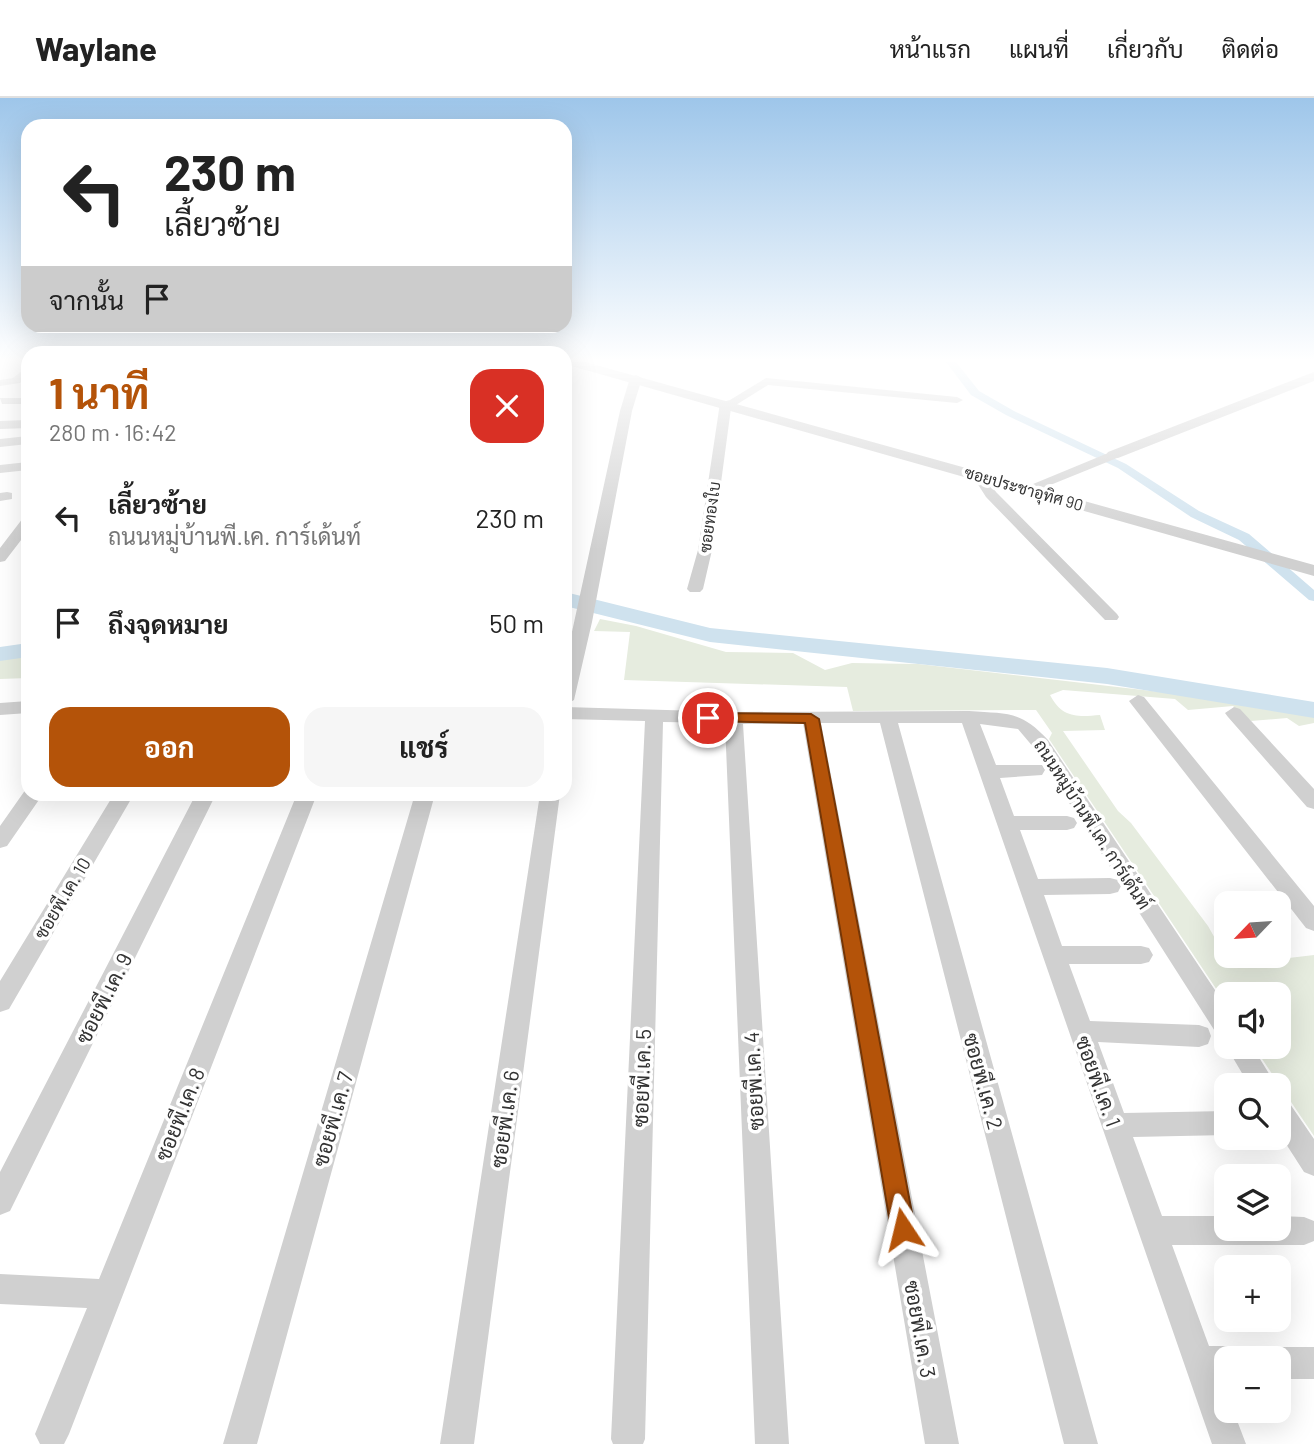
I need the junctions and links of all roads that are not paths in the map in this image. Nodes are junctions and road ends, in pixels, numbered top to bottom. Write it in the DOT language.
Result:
graph roads {
  1 [pos="623,425"];
  2 [pos="725,425"];
  3 [pos="802,425"];
  4 [pos="1190,425"];
  5 [pos="21,440"];
  6 [pos="0,443"];
  7 [pos="21,443"];
  8 [pos="1113,455"];
  9 [pos="5,468"];
  10 [pos="979,475"];
  11 [pos="1028,489"];
  12 [pos="21,530"];
  13 [pos="0,558"];
  14 [pos="1286,564"];
  15 [pos="1314,571"];
  16 [pos="695,589"];
  17 [pos="1111,617"];
  18 [pos="572,671"];
  19 [pos="1138,701"];
  20 [pos="21,708"];
  21 [pos="2,712"];
  22 [pos="572,713"];
  23 [pos="1234,713"];
  24 [pos="654,716"];
  25 [pos="969,717"];
  26 [pos="734,718"];
  27 [pos="811,719"];
  28 [pos="888,719"];
  29 [pos="1035,770"];
  30 [pos="988,772"];
  31 [pos="28,801"];
  32 [pos="120,801"];
  33 [pos="202,801"];
  34 [pos="304,801"];
  35 [pos="423,801"];
  36 [pos="549,801"];
  37 [pos="1314,802"];
  38 [pos="1007,823"];
  39 [pos="1067,823"];
  40 [pos="0,841"];
  41 [pos="1110,886"];
  42 [pos="1030,887"];
  43 [pos="1314,922"];
  44 [pos="1054,955"];
  45 [pos="1141,956"];
  46 [pos="0,1002"];
  47 [pos="1214,1009"];
  48 [pos="1081,1031"];
  49 [pos="1199,1036"];
  50 [pos="1214,1123"];
  51 [pos="1115,1125"];
  52 [pos="1291,1128"];
  53 [pos="1314,1163"];
  54 [pos="0,1201"];
  55 [pos="1152,1230"];
  56 [pos="1304,1231"];
  57 [pos="0,1289"];
  58 [pos="107,1294"];
  59 [pos="1213,1361"];
  60 [pos="1291,1363"];
  61 [pos="1314,1363"];
  62 [pos="52,1434"];
  63 [pos="628,1439"];
  64 [pos="240,1444"];
  65 [pos="457,1444"];
  66 [pos="772,1444"];
  67 [pos="942,1444"];
  68 [pos="1082,1444"];
  69 [pos="1228,1444"];
  1 -- 18 [label="street"];
  2 -- 16 [label="street, ซอยทองใบ"];
  3 -- 10 [label="street, ซอยประชาอุทิศ 90"];
  4 -- 8 [label="street"];
  5 -- 6 [label="street"];
  7 -- 9 [label="street"];
  8 -- 11 [label="street"];
  10 -- 11 [label="street, ซอยประชาอุทิศ 90"];
  10 -- 17 [label="street"];
  11 -- 14 [label="street, ซอยประชาอุทิศ 90"];
  12 -- 13 [label="street"];
  14 -- 15 [label="street, ซอยประชาอุทิศ 90"];
  19 -- 43 [label="street"];
  20 -- 21 [label="street"];
  22 -- 24 [label="street, ถนนหมู่บ้านพี.เค. การ์เด้นท์"];
  23 -- 37 [label="street"];
  24 -- 26 [label="street, ถนนหมู่บ้านพี.เค. การ์เด้นท์"];
  24 -- 63 [label="street, ซอยพี.เค. 5"];
  25 -- 28 [label="street, ถนนหมู่บ้านพี.เค. การ์เด้นท์"];
  25 -- 30 [label="street, ซอยพี.เค. 1"];
  25 -- 47 [label="street, ถนนหมู่บ้านพี.เค. การ์เด้นท์"];
  26 -- 27 [label="street, ถนนหมู่บ้านพี.เค. การ์เด้นท์"];
  26 -- 66 [label="street, ซอยพี.เค. 4"];
  27 -- 28 [label="street, ถนนหมู่บ้านพี.เค. การ์เด้นท์"];
  27 -- 67 [label="street, ซอยพี.เค. 3"];
  28 -- 68 [label="street, ซอยพี.เค. 2"];
  29 -- 30 [label="street"];
  30 -- 38 [label="street, ซอยพี.เค. 1"];
  31 -- 40 [label="street"];
  32 -- 46 [label="street, ซอยพี.เค. 10"];
  33 -- 54 [label="street, ซอยพี.เค. 9"];
  34 -- 58 [label="street, ซอยพี.เค. 8"];
  35 -- 64 [label="street, ซอยพี.เค. 7"];
  36 -- 65 [label="street, ซอยพี.เค. 6"];
  38 -- 39 [label="street"];
  38 -- 42 [label="street, ซอยพี.เค. 1"];
  41 -- 42 [label="street"];
  42 -- 44 [label="street, ซอยพี.เค. 1"];
  44 -- 45 [label="street"];
  44 -- 48 [label="street, ซอยพี.เค. 1"];
  48 -- 49 [label="street"];
  48 -- 51 [label="street, ซอยพี.เค. 1"];
  50 -- 51 [label="street"];
  51 -- 55 [label="street, ซอยพี.เค. 1"];
  52 -- 53 [label="street"];
  55 -- 56 [label="street"];
  55 -- 59 [label="street, ซอยพี.เค. 1"];
  57 -- 58 [label="street"];
  58 -- 62 [label="street, ซอยพี.เค. 8"];
  59 -- 69 [label="street, ซอยพี.เค. 1"];
  60 -- 61 [label="street"];
}
